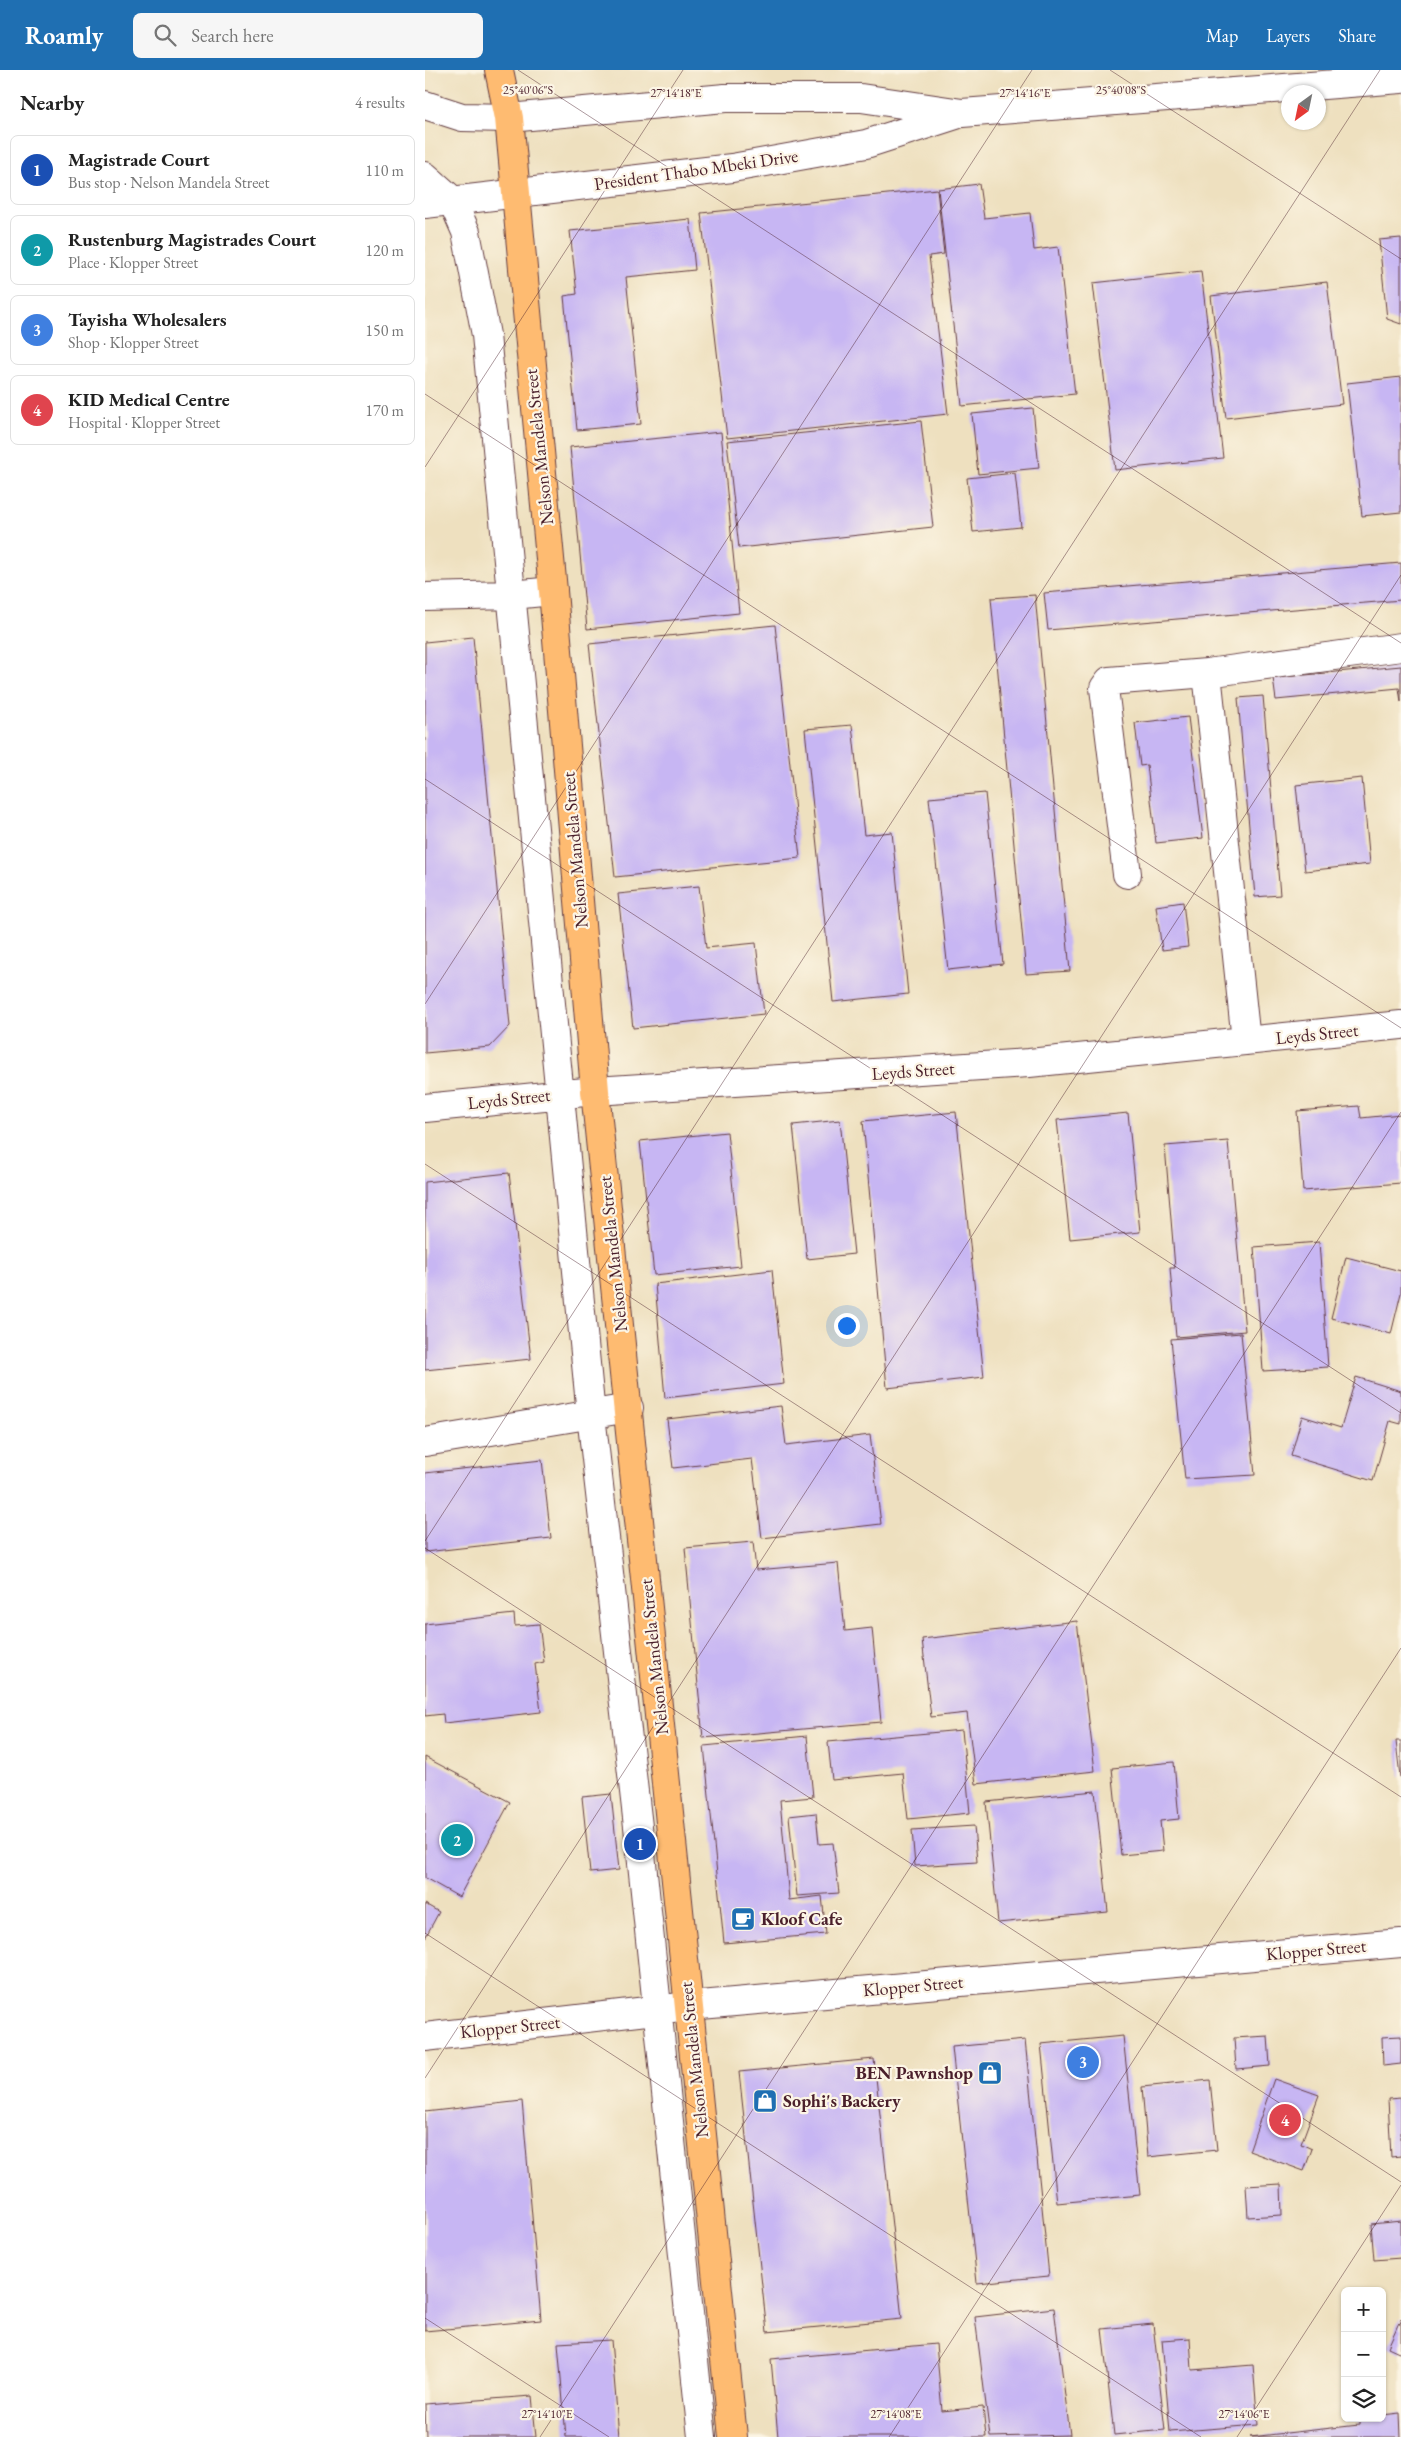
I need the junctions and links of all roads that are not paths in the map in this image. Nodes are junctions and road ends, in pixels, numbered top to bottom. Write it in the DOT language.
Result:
graph roads {
  1 [pos="499,70"];
  2 [pos="1310,78"];
  3 [pos="1401,79"];
  4 [pos="425,105"];
  5 [pos="962,113"];
  6 [pos="509,118"];
  7 [pos="425,176"];
  8 [pos="514,192"];
  9 [pos="453,200"];
  10 [pos="425,204"];
  11 [pos="553,591"];
  12 [pos="512,595"];
  13 [pos="425,597"];
  14 [pos="1401,647"];
  15 [pos="1207,673"];
  16 [pos="1127,874"];
  17 [pos="1401,1025"];
  18 [pos="1246,1041"];
  19 [pos="595,1090"];
  20 [pos="559,1093"];
  21 [pos="425,1108"];
  22 [pos="629,1408"];
  23 [pos="591,1415"];
  24 [pos="425,1442"];
  25 [pos="1401,1942"];
  26 [pos="689,2006"];
  27 [pos="656,2011"];
  28 [pos="425,2037"];
  29 [pos="703,2437"];
  30 [pos="733,2437"];
  1 -- 6 [label="main road, Nelson Mandela Street"];
  2 -- 3 [label="street, President Thabo Mbeki Drive"];
  2 -- 5 [label="street, President Thabo Mbeki Drive"];
  4 -- 6 [label="street, President Thabo Mbeki Drive"];
  5 -- 6 [label="street, President Thabo Mbeki Drive"];
  5 -- 8 [label="street, President Thabo Mbeki Drive"];
  6 -- 8 [label="main road, Nelson Mandela Street"];
  7 -- 9 [label="street"];
  8 -- 9 [label="street, President Thabo Mbeki Drive"];
  8 -- 11 [label="main road, Nelson Mandela Street"];
  9 -- 10 [label="street, President Thabo Mbeki Drive"];
  9 -- 12 [label="street"];
  11 -- 12 [label="street"];
  11 -- 19 [label="main road, Nelson Mandela Street"];
  12 -- 13 [label="street"];
  12 -- 20 [label="street"];
  14 -- 15 [label="street"];
  15 -- 16 [label="street"];
  15 -- 18 [label="street"];
  17 -- 18 [label="street, Leyds Street"];
  18 -- 19 [label="street, Leyds Street"];
  19 -- 20 [label="street, Leyds Street"];
  19 -- 22 [label="main road, Nelson Mandela Street"];
  20 -- 21 [label="street, Leyds Street"];
  20 -- 23 [label="street"];
  22 -- 23 [label="street"];
  22 -- 26 [label="main road, Nelson Mandela Street"];
  23 -- 24 [label="street"];
  23 -- 27 [label="street"];
  25 -- 26 [label="street, Klopper Street"];
  26 -- 27 [label="street, Klopper Street"];
  26 -- 30 [label="main road, Nelson Mandela Street"];
  27 -- 28 [label="street, Klopper Street"];
  27 -- 29 [label="street"];
}
